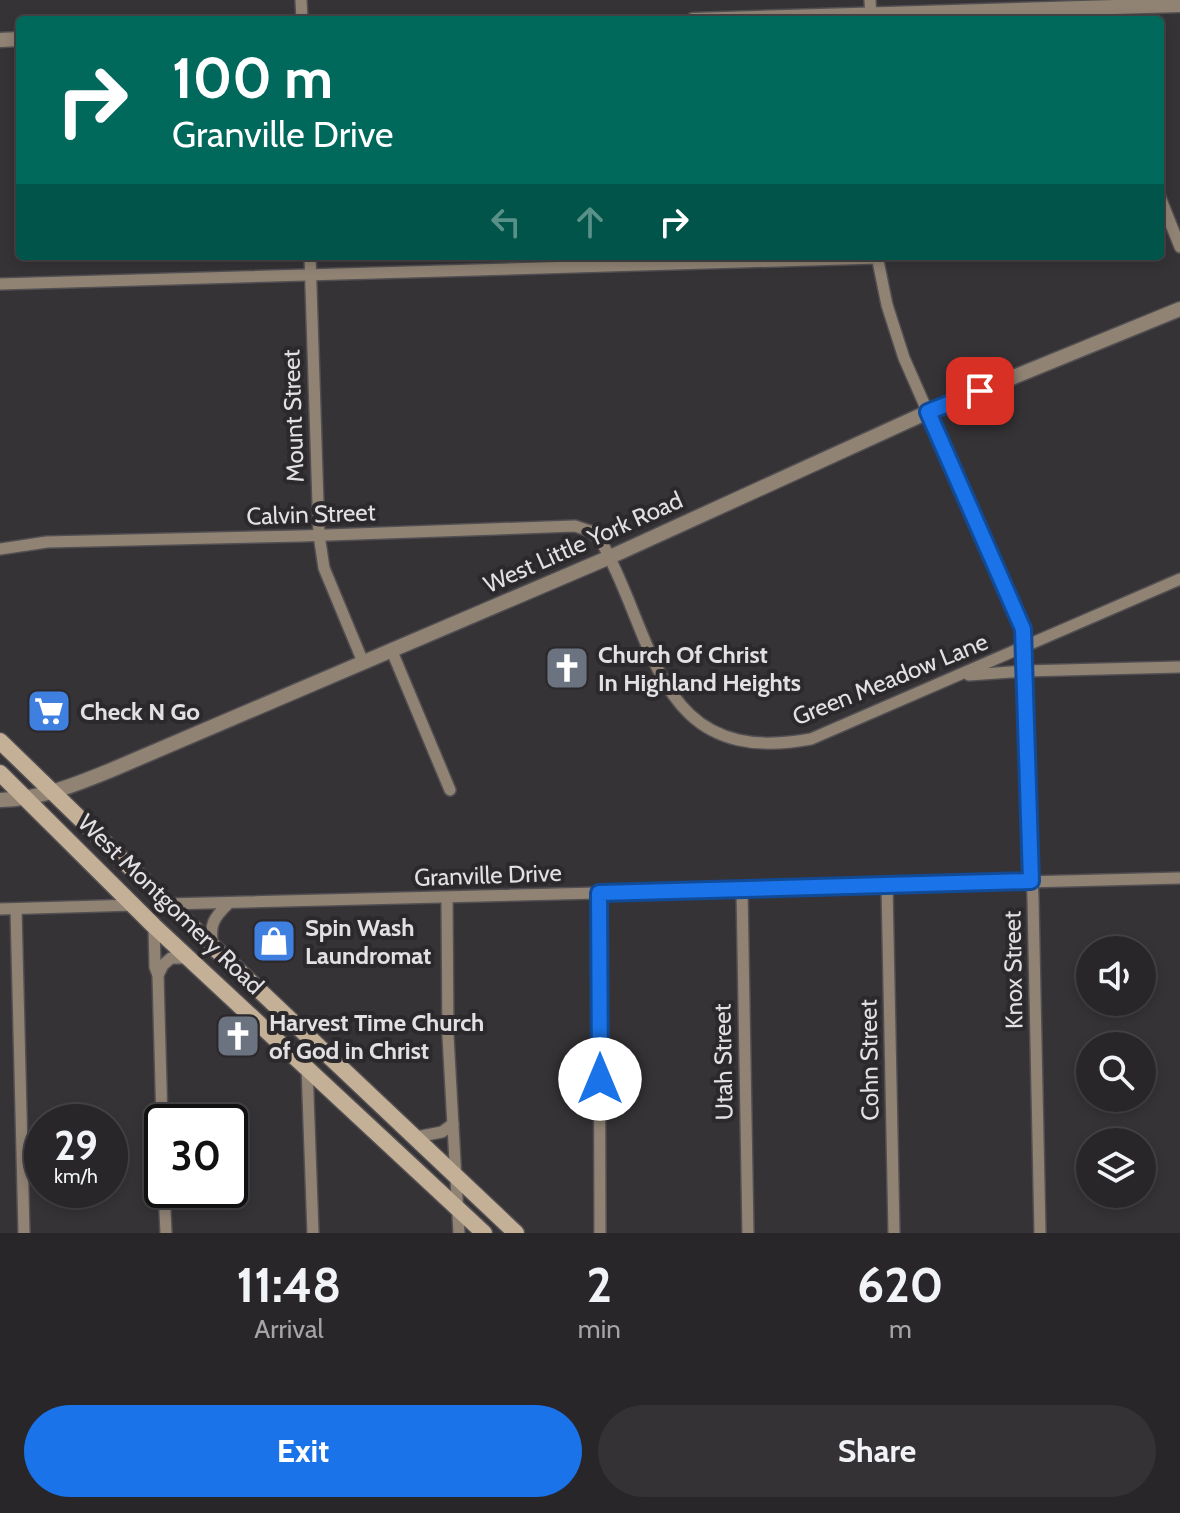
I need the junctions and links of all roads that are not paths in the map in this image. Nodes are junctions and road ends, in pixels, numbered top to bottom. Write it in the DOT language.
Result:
graph roads {
  1 [pos="1180,5"];
  2 [pos="870,12"];
  3 [pos="1143,13"];
  4 [pos="782,16"];
  5 [pos="1164,207"];
  6 [pos="1180,247"];
  7 [pos="310,260"];
  8 [pos="783,260"];
  9 [pos="878,260"];
  10 [pos="311,275"];
  11 [pos="0,284"];
  12 [pos="1180,309"];
  13 [pos="928,412"];
  14 [pos="319,535"];
  15 [pos="0,549"];
  16 [pos="610,557"];
  17 [pos="1180,579"];
  18 [pos="1024,648"];
  19 [pos="391,649"];
  20 [pos="363,662"];
  21 [pos="1180,667"];
  22 [pos="1025,671"];
  23 [pos="958,676"];
  24 [pos="0,741"];
  25 [pos="0,773"];
  26 [pos="450,790"];
  27 [pos="55,793"];
  28 [pos="27,799"];
  29 [pos="0,800"];
  30 [pos="1180,880"];
  31 [pos="1031,881"];
  32 [pos="112,883"];
  33 [pos="887,886"];
  34 [pos="742,890"];
  35 [pos="599,893"];
  36 [pos="447,898"];
  37 [pos="229,903"];
  38 [pos="168,904"];
  39 [pos="135,905"];
  40 [pos="91,907"];
  41 [pos="0,909"];
  42 [pos="16,909"];
  43 [pos="154,926"];
  44 [pos="213,947"];
  45 [pos="190,959"];
  46 [pos="158,975"];
  47 [pos="325,1052"];
  48 [pos="307,1067"];
  49 [pos="162,1104"];
  50 [pos="453,1124"];
  51 [pos="416,1137"];
  52 [pos="455,1174"];
  53 [pos="457,1207"];
  54 [pos="165,1208"];
  55 [pos="24,1233"];
  56 [pos="166,1233"];
  57 [pos="313,1233"];
  58 [pos="459,1233"];
  59 [pos="484,1233"];
  60 [pos="516,1233"];
  61 [pos="600,1233"];
  62 [pos="748,1233"];
  63 [pos="894,1233"];
  64 [pos="1040,1233"];
  1 -- 3 [label="street"];
  2 -- 3 [label="street"];
  2 -- 4 [label="street"];
  5 -- 6 [label="street"];
  7 -- 10 [label="street, Mount Street"];
  8 -- 10 [label="street"];
  9 -- 13 [label="street, Knox Street"];
  10 -- 11 [label="street"];
  10 -- 14 [label="street, Mount Street"];
  12 -- 13 [label="street, West Little York Road"];
  13 -- 16 [label="street, West Little York Road"];
  13 -- 18 [label="street, Knox Street"];
  14 -- 15 [label="street, Calvin Street"];
  14 -- 16 [label="street, Calvin Street"];
  14 -- 20 [label="street, Mount Street"];
  16 -- 19 [label="street, West Little York Road"];
  16 -- 23 [label="street, Green Meadow Lane"];
  17 -- 18 [label="street, Green Meadow Lane"];
  18 -- 22 [label="street, Knox Street"];
  18 -- 23 [label="street, Green Meadow Lane"];
  19 -- 20 [label="street, West Little York Road"];
  19 -- 26 [label="street"];
  20 -- 27 [label="street, West Little York Road"];
  21 -- 22 [label="street"];
  22 -- 23 [label="street"];
  22 -- 31 [label="street, Knox Street"];
  24 -- 27 [label="main road, West Montgomery Road"];
  25 -- 28 [label="main road, West Montgomery Road"];
  27 -- 28 [label="street, West Little York Road"];
  27 -- 38 [label="main road, West Montgomery Road"];
  28 -- 29 [label="street, West Little York Road"];
  28 -- 32 [label="main road, West Montgomery Road"];
  30 -- 31 [label="street, Granville Drive"];
  31 -- 33 [label="street, Granville Drive"];
  31 -- 64 [label="street, Knox Street"];
  32 -- 39 [label="main road, West Montgomery Road"];
  32 -- 40 [label="street"];
  33 -- 34 [label="street, Granville Drive"];
  33 -- 63 [label="street, Cohn Street"];
  34 -- 35 [label="street, Granville Drive"];
  34 -- 62 [label="street, Utah Street"];
  35 -- 36 [label="street, Granville Drive"];
  35 -- 61 [label="street"];
  36 -- 37 [label="street, Granville Drive"];
  36 -- 50 [label="street"];
  37 -- 38 [label="street, Granville Drive"];
  37 -- 44 [label="street"];
  38 -- 44 [label="main road, West Montgomery Road"];
  39 -- 40 [label="street"];
  39 -- 43 [label="main road, West Montgomery Road"];
  40 -- 42 [label="street"];
  41 -- 42 [label="street"];
  42 -- 55 [label="street"];
  43 -- 45 [label="main road, West Montgomery Road"];
  43 -- 46 [label="street"];
  44 -- 47 [label="main road, West Montgomery Road"];
  45 -- 46 [label="street"];
  45 -- 48 [label="main road, West Montgomery Road"];
  46 -- 49 [label="street"];
  47 -- 48 [label="main road"];
  47 -- 51 [label="main road, West Montgomery Road"];
  48 -- 53 [label="main road, West Montgomery Road"];
  48 -- 57 [label="street"];
  50 -- 51 [label="street"];
  50 -- 52 [label="street"];
  51 -- 52 [label="main road, West Montgomery Road"];
  52 -- 53 [label="street"];
  52 -- 60 [label="main road, West Montgomery Road"];
  53 -- 58 [label="street"];
  53 -- 59 [label="main road, West Montgomery Road"];
  54 -- 56 [label="street"];
}
